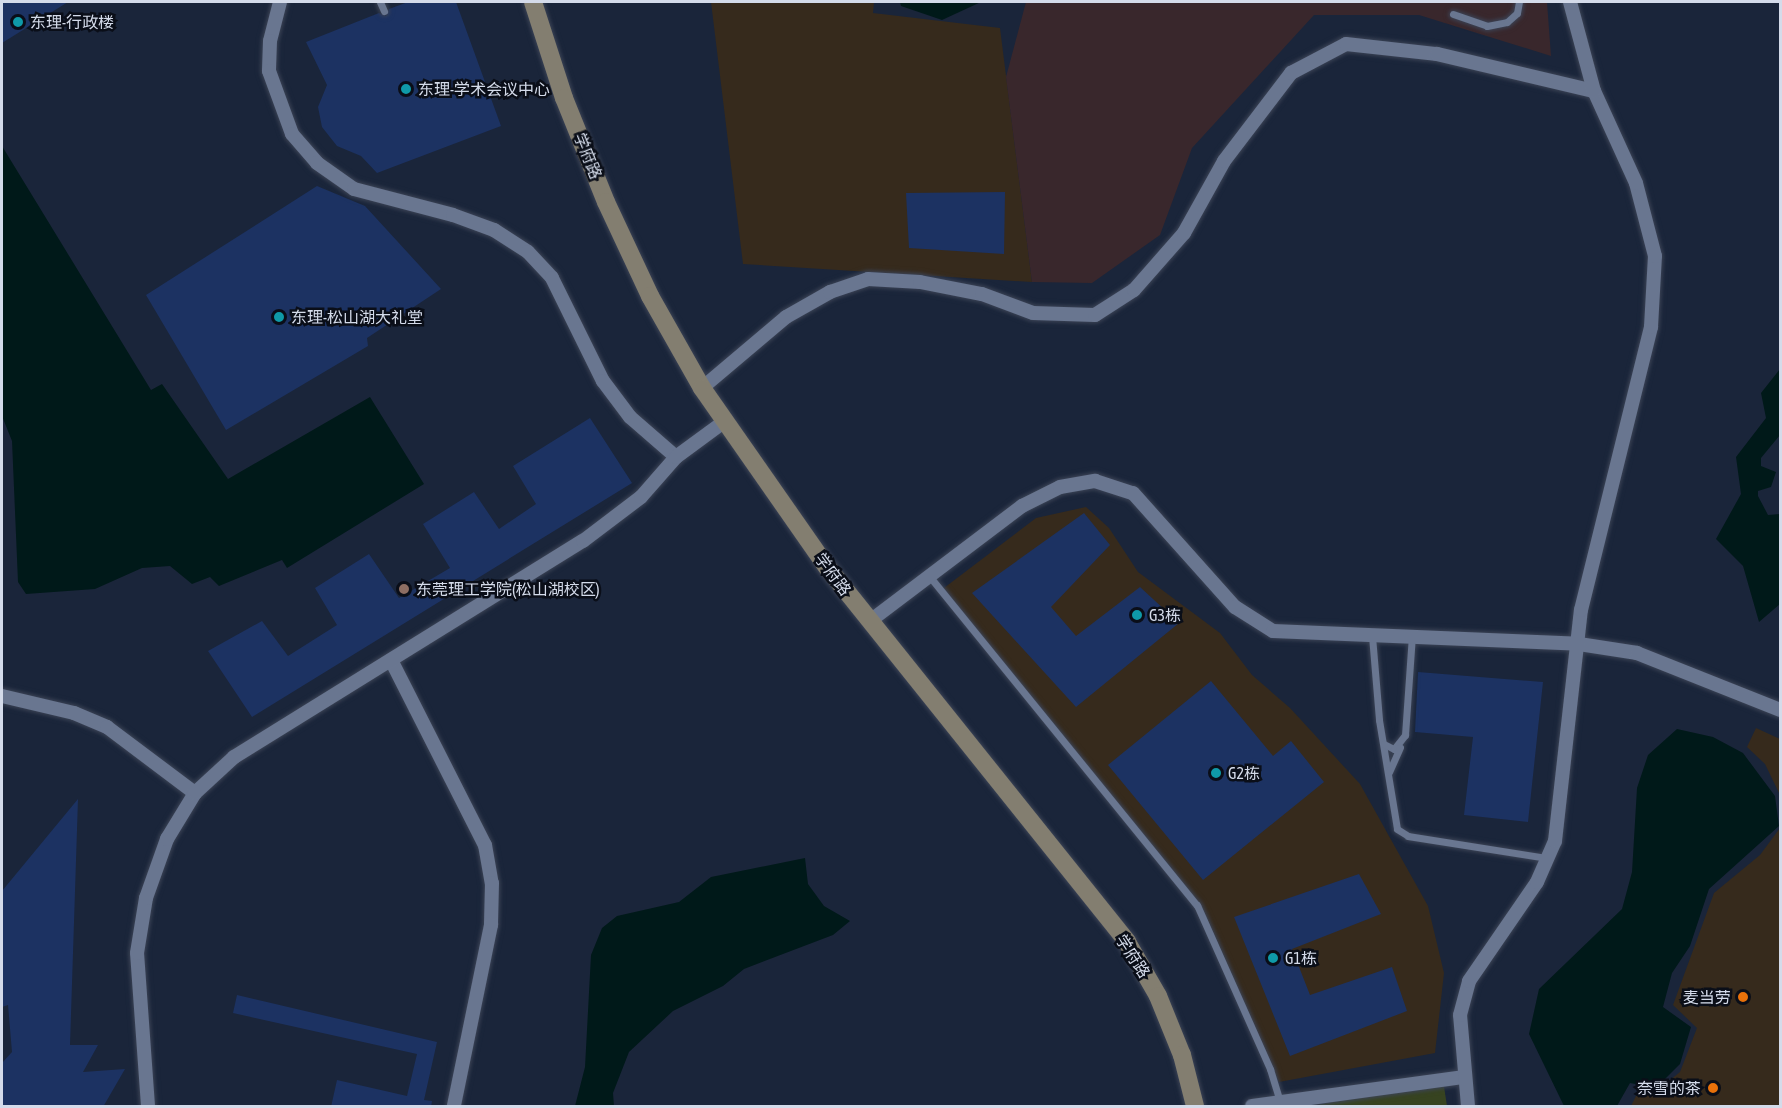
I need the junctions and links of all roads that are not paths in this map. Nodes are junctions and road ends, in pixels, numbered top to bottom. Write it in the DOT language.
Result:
graph roads {
  1 [pos="380,2"];
  2 [pos="533,2"];
  3 [pos="1519,2"];
  4 [pos="1570,2"];
  5 [pos="283,3"];
  6 [pos="384,11"];
  7 [pos="1454,14"];
  8 [pos="1593,91"];
  9 [pos="702,387"];
  10 [pos="725,421"];
  11 [pos="676,457"];
  12 [pos="930,577"];
  13 [pos="870,621"];
  14 [pos="1372,636"];
  15 [pos="1412,636"];
  16 [pos="1579,644"];
  17 [pos="391,660"];
  18 [pos="2,696"];
  19 [pos="1780,710"];
  20 [pos="1384,744"];
  21 [pos="1400,747"];
  22 [pos="1388,775"];
  23 [pos="195,792"];
  24 [pos="1547,858"];
  25 [pos="1462,1077"];
  26 [pos="1280,1102"];
  27 [pos="148,1107"];
  28 [pos="454,1107"];
  29 [pos="1195,1107"];
  30 [pos="1252,1107"];
  31 [pos="1468,1107"];
  1 -- 6 [label="lane"];
  2 -- 9 [label="street, 学府路"];
  3 -- 7 [label="lane"];
  4 -- 8 [label="street"];
  5 -- 11 [label="street"];
  8 -- 9 [label="street"];
  8 -- 16 [label="street"];
  9 -- 10 [label="street, 学府路"];
  10 -- 11 [label="street"];
  10 -- 13 [label="street, 学府路"];
  11 -- 17 [label="street"];
  12 -- 13 [label="street"];
  12 -- 14 [label="street"];
  12 -- 26 [label="lane"];
  13 -- 29 [label="street, 学府路"];
  14 -- 15 [label="street"];
  14 -- 20 [label="lane"];
  15 -- 16 [label="street"];
  15 -- 21 [label="lane"];
  16 -- 19 [label="street"];
  16 -- 24 [label="street"];
  17 -- 23 [label="street"];
  17 -- 28 [label="street"];
  18 -- 23 [label="street"];
  20 -- 21 [label="lane"];
  20 -- 22 [label="lane"];
  21 -- 22 [label="lane"];
  22 -- 24 [label="lane"];
  23 -- 27 [label="street"];
  24 -- 25 [label="street"];
  25 -- 26 [label="street"];
  25 -- 31 [label="street"];
  26 -- 30 [label="street"];
}
